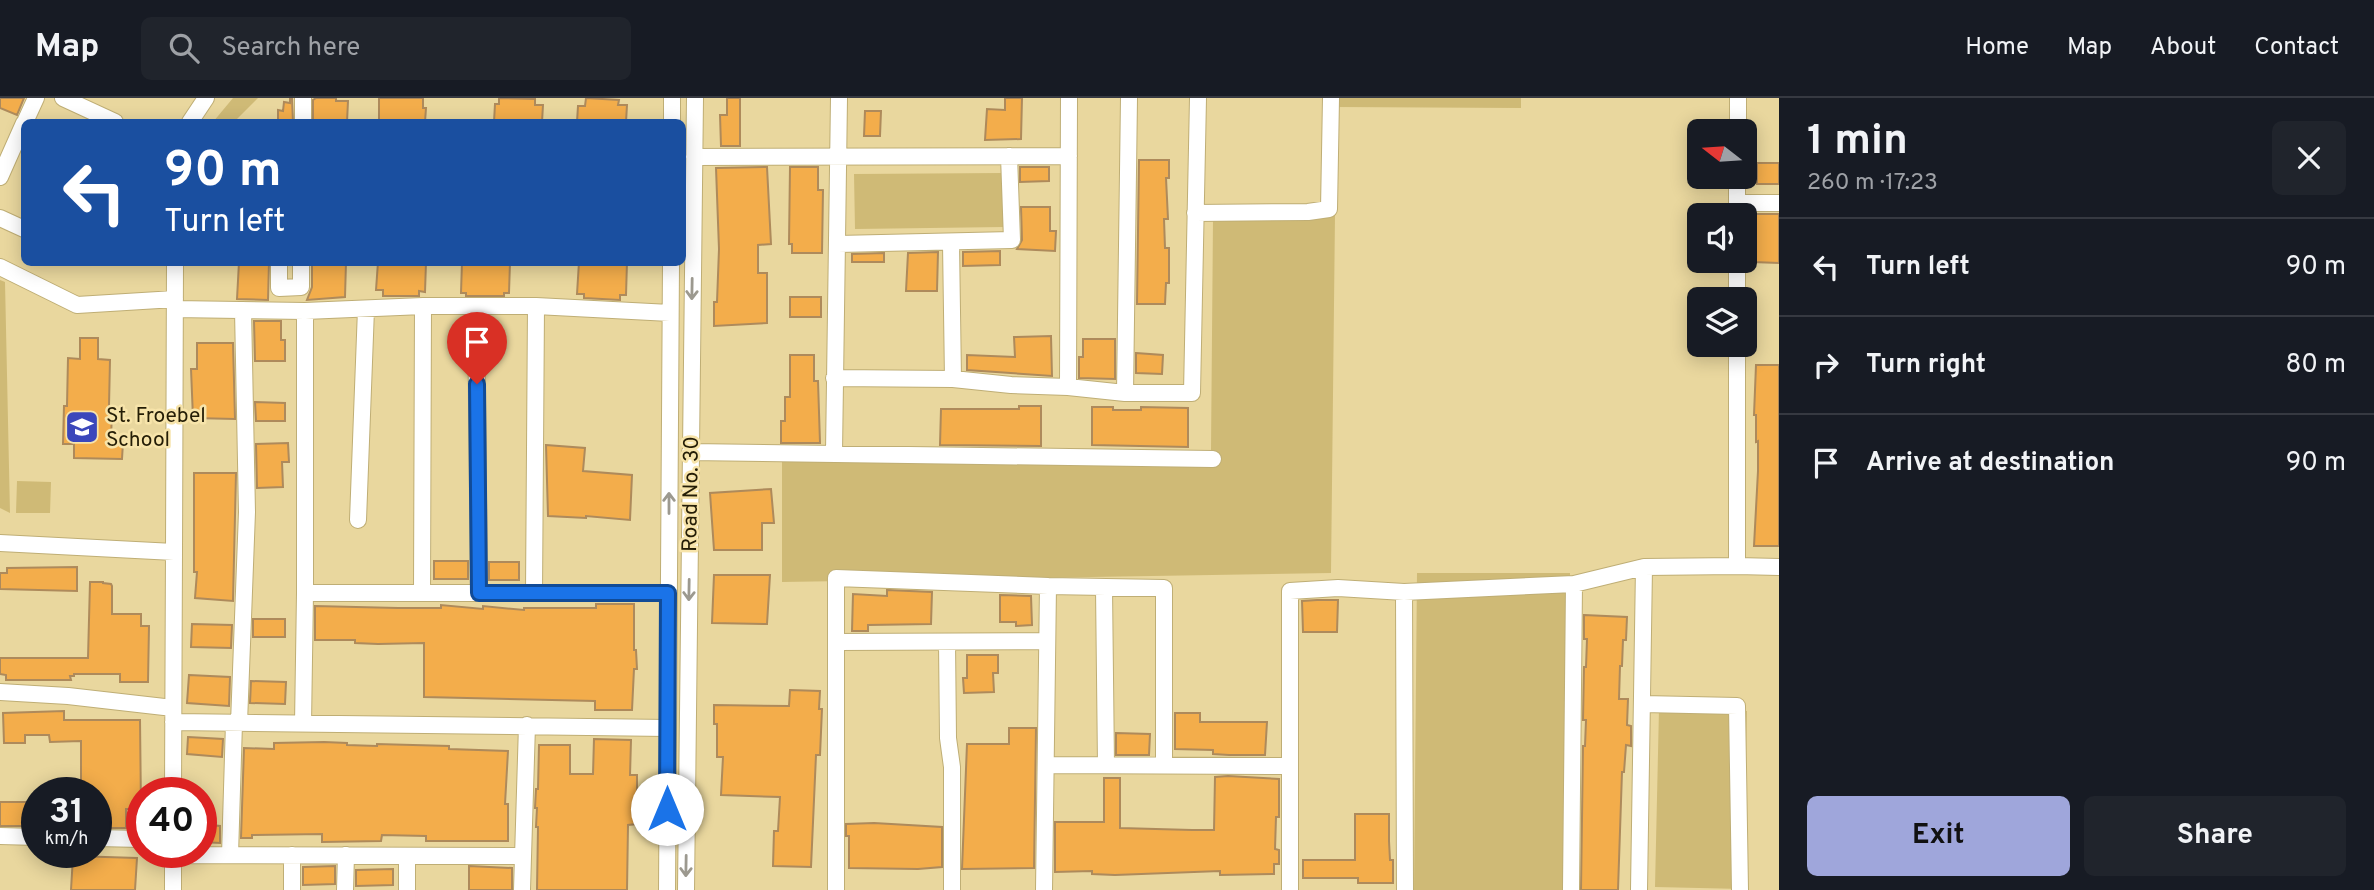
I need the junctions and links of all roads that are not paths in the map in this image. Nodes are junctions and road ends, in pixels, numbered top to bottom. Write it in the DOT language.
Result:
graph roads {
  1 [pos="36,98"];
  2 [pos="63,98"];
  3 [pos="206,98"];
  4 [pos="303,98"];
  5 [pos="672,98"];
  6 [pos="695,98"];
  7 [pos="839,98"];
  8 [pos="1069,98"];
  9 [pos="1129,98"];
  10 [pos="1198,98"];
  11 [pos="1331,98"];
  12 [pos="1738,98"];
  13 [pos="27,119"];
  14 [pos="108,119"];
  15 [pos="192,119"];
  16 [pos="303,119"];
  17 [pos="672,119"];
  18 [pos="1738,119"];
  19 [pos="18,153"];
  20 [pos="1009,156"];
  21 [pos="1069,156"];
  22 [pos="694,157"];
  23 [pos="839,157"];
  24 [pos="0,177"];
  25 [pos="1779,204"];
  26 [pos="1757,207"];
  27 [pos="1195,213"];
  28 [pos="0,218"];
  29 [pos="21,228"];
  30 [pos="951,243"];
  31 [pos="838,244"];
  32 [pos="175,266"];
  33 [pos="279,266"];
  34 [pos="302,266"];
  35 [pos="671,266"];
  36 [pos="0,267"];
  37 [pos="175,304"];
  38 [pos="423,306"];
  39 [pos="477,306"];
  40 [pos="537,306"];
  41 [pos="366,309"];
  42 [pos="243,310"];
  43 [pos="305,311"];
  44 [pos="670,313"];
  45 [pos="1737,357"];
  46 [pos="834,378"];
  47 [pos="953,379"];
  48 [pos="1068,387"];
  49 [pos="1125,393"];
  50 [pos="690,452"];
  51 [pos="834,453"];
  52 [pos="1213,459"];
  53 [pos="358,520"];
  54 [pos="0,543"];
  55 [pos="174,552"];
  56 [pos="1737,566"];
  57 [pos="1644,567"];
  58 [pos="1779,567"];
  59 [pos="1574,584"];
  60 [pos="1048,586"];
  61 [pos="1104,588"];
  62 [pos="1411,591"];
  63 [pos="305,593"];
  64 [pos="422,593"];
  65 [pos="479,593"];
  66 [pos="534,593"];
  67 [pos="668,593"];
  68 [pos="1047,641"];
  69 [pos="837,642"];
  70 [pos="947,642"];
  71 [pos="0,692"];
  72 [pos="1643,704"];
  73 [pos="173,715"];
  74 [pos="236,723"];
  75 [pos="303,723"];
  76 [pos="527,725"];
  77 [pos="668,728"];
  78 [pos="1046,765"];
  79 [pos="1106,765"];
  80 [pos="1164,766"];
  81 [pos="1290,766"];
  82 [pos="173,777"];
  83 [pos="0,836"];
  84 [pos="21,837"];
  85 [pos="217,855"];
  86 [pos="230,855"];
  87 [pos="292,855"];
  88 [pos="346,855"];
  89 [pos="407,856"];
  90 [pos="522,856"];
  91 [pos="173,868"];
  92 [pos="173,890"];
  93 [pos="292,890"];
  94 [pos="345,890"];
  95 [pos="407,890"];
  96 [pos="522,890"];
  97 [pos="667,890"];
  98 [pos="686,890"];
  99 [pos="836,890"];
  100 [pos="952,890"];
  101 [pos="1044,890"];
  102 [pos="1290,890"];
  103 [pos="1405,890"];
  104 [pos="1571,890"];
  105 [pos="1639,890"];
  106 [pos="1740,890"];
  1 -- 13 [label="street"];
  2 -- 14 [label="street"];
  3 -- 15 [label="street"];
  4 -- 16 [label="street"];
  5 -- 17 [label="street"];
  6 -- 22 [label="street, Road No. 30"];
  7 -- 23 [label="street"];
  8 -- 21 [label="street"];
  9 -- 49 [label="street"];
  10 -- 27 [label="street"];
  11 -- 27 [label="street"];
  12 -- 18 [label="street"];
  19 -- 24 [label="street"];
  20 -- 21 [label="street"];
  20 -- 23 [label="street"];
  20 -- 30 [label="street"];
  21 -- 48 [label="street"];
  22 -- 23 [label="street"];
  22 -- 50 [label="street, Road No. 30, one-way"];
  23 -- 31 [label="street"];
  25 -- 26 [label="street"];
  27 -- 49 [label="street"];
  28 -- 29 [label="street"];
  30 -- 31 [label="street"];
  30 -- 47 [label="street"];
  31 -- 46 [label="street"];
  32 -- 37 [label="street"];
  33 -- 34 [label="street"];
  35 -- 44 [label="street, Road No. 30"];
  36 -- 37 [label="street"];
  37 -- 42 [label="street"];
  37 -- 55 [label="street"];
  38 -- 39 [label="street"];
  38 -- 41 [label="street"];
  38 -- 64 [label="street"];
  39 -- 40 [label="street"];
  39 -- 65 [label="street"];
  40 -- 44 [label="street"];
  40 -- 66 [label="street"];
  41 -- 43 [label="street"];
  41 -- 53 [label="street"];
  42 -- 43 [label="street"];
  42 -- 74 [label="street"];
  43 -- 63 [label="street"];
  67 -- 44 [label="street, Road No. 30, one-way"];
  45 -- 56 [label="street"];
  46 -- 47 [label="street"];
  46 -- 51 [label="street"];
  47 -- 48 [label="street"];
  48 -- 49 [label="street"];
  50 -- 51 [label="street"];
  50 -- 98 [label="street, Road No. 30, one-way"];
  51 -- 52 [label="street"];
  54 -- 55 [label="street"];
  55 -- 73 [label="street"];
  56 -- 57 [label="street"];
  56 -- 58 [label="street"];
  57 -- 59 [label="street"];
  57 -- 72 [label="street"];
  59 -- 62 [label="street"];
  59 -- 104 [label="street"];
  60 -- 61 [label="street"];
  60 -- 68 [label="street"];
  60 -- 69 [label="street"];
  61 -- 79 [label="street"];
  61 -- 80 [label="street"];
  62 -- 81 [label="street"];
  62 -- 103 [label="street"];
  63 -- 64 [label="street"];
  63 -- 75 [label="street"];
  64 -- 65 [label="street"];
  65 -- 66 [label="street"];
  66 -- 67 [label="street"];
  67 -- 77 [label="street, Road No. 30"];
  68 -- 70 [label="street"];
  68 -- 78 [label="street"];
  69 -- 70 [label="street"];
  69 -- 99 [label="street"];
  70 -- 100 [label="street"];
  71 -- 73 [label="street"];
  72 -- 105 [label="street"];
  72 -- 106 [label="street"];
  73 -- 74 [label="street"];
  73 -- 82 [label="street"];
  74 -- 75 [label="street"];
  74 -- 86 [label="street"];
  75 -- 76 [label="street"];
  76 -- 77 [label="street"];
  76 -- 90 [label="street"];
  77 -- 97 [label="street, Road No. 30"];
  78 -- 79 [label="street"];
  78 -- 101 [label="street"];
  79 -- 80 [label="street"];
  80 -- 81 [label="street"];
  81 -- 102 [label="street"];
  83 -- 84 [label="street"];
  85 -- 86 [label="street"];
  86 -- 87 [label="street"];
  87 -- 88 [label="street"];
  87 -- 93 [label="street"];
  88 -- 89 [label="street"];
  88 -- 94 [label="street"];
  89 -- 90 [label="street"];
  89 -- 95 [label="street"];
  90 -- 96 [label="street"];
  91 -- 92 [label="street"];
}
